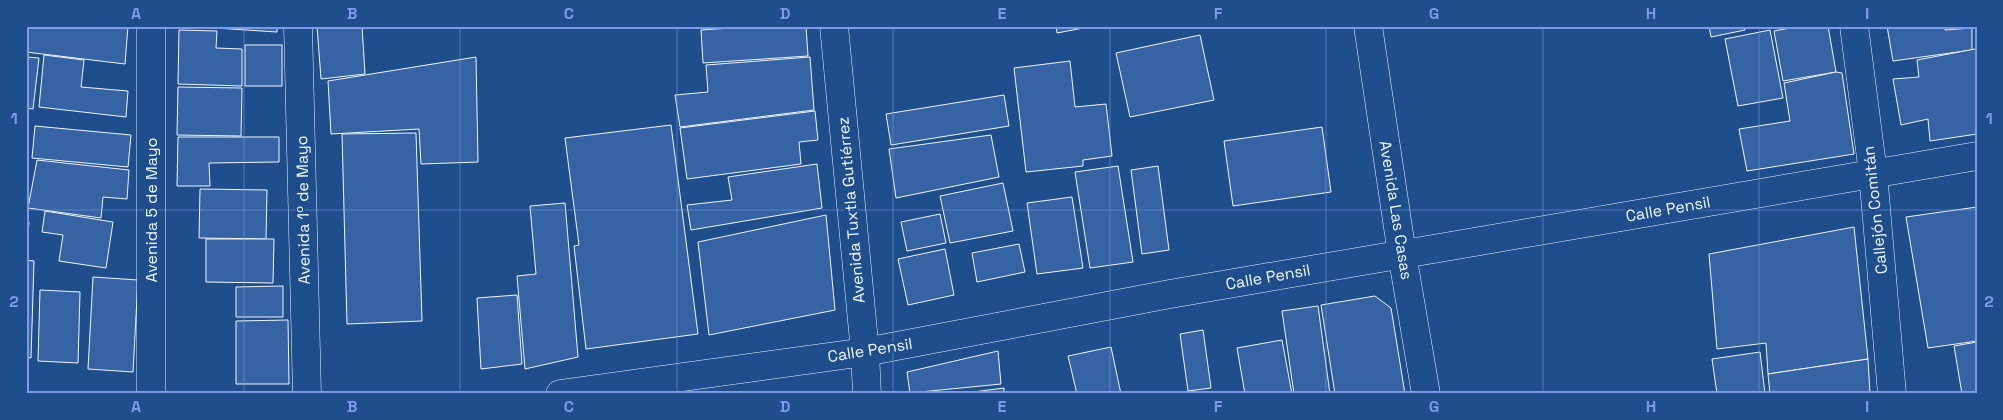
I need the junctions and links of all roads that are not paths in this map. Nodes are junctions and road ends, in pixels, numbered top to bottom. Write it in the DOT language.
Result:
graph roads {
  1 [pos="151,26"];
  2 [pos="298,26"];
  3 [pos="834,26"];
  4 [pos="1368,26"];
  5 [pos="1854,26"];
  6 [pos="1977,156"];
  7 [pos="1873,173"];
  8 [pos="1402,254"];
  9 [pos="865,352"];
  10 [pos="151,394"];
  11 [pos="308,394"];
  12 [pos="560,394"];
  13 [pos="867,394"];
  14 [pos="1426,394"];
  15 [pos="1892,394"];
  1 -- 10 [label="street, Avenida 5 de Mayo"];
  2 -- 11 [label="street, Avenida 1º de Mayo"];
  3 -- 9 [label="street, Avenida Tuxtla Gutiérrez"];
  4 -- 8 [label="street, Avenida Las Casas"];
  5 -- 7 [label="street, Callejón Comitán"];
  6 -- 7 [label="street, Calle Pensil"];
  7 -- 8 [label="street, Calle Pensil"];
  7 -- 15 [label="street, Callejón Comitán"];
  8 -- 9 [label="street, Calle Pensil"];
  8 -- 14 [label="street, Avenida Las Casas"];
  9 -- 12 [label="street, Calle Pensil"];
  9 -- 13 [label="street, Avenida Tuxtla Gutiérrez"];
}
